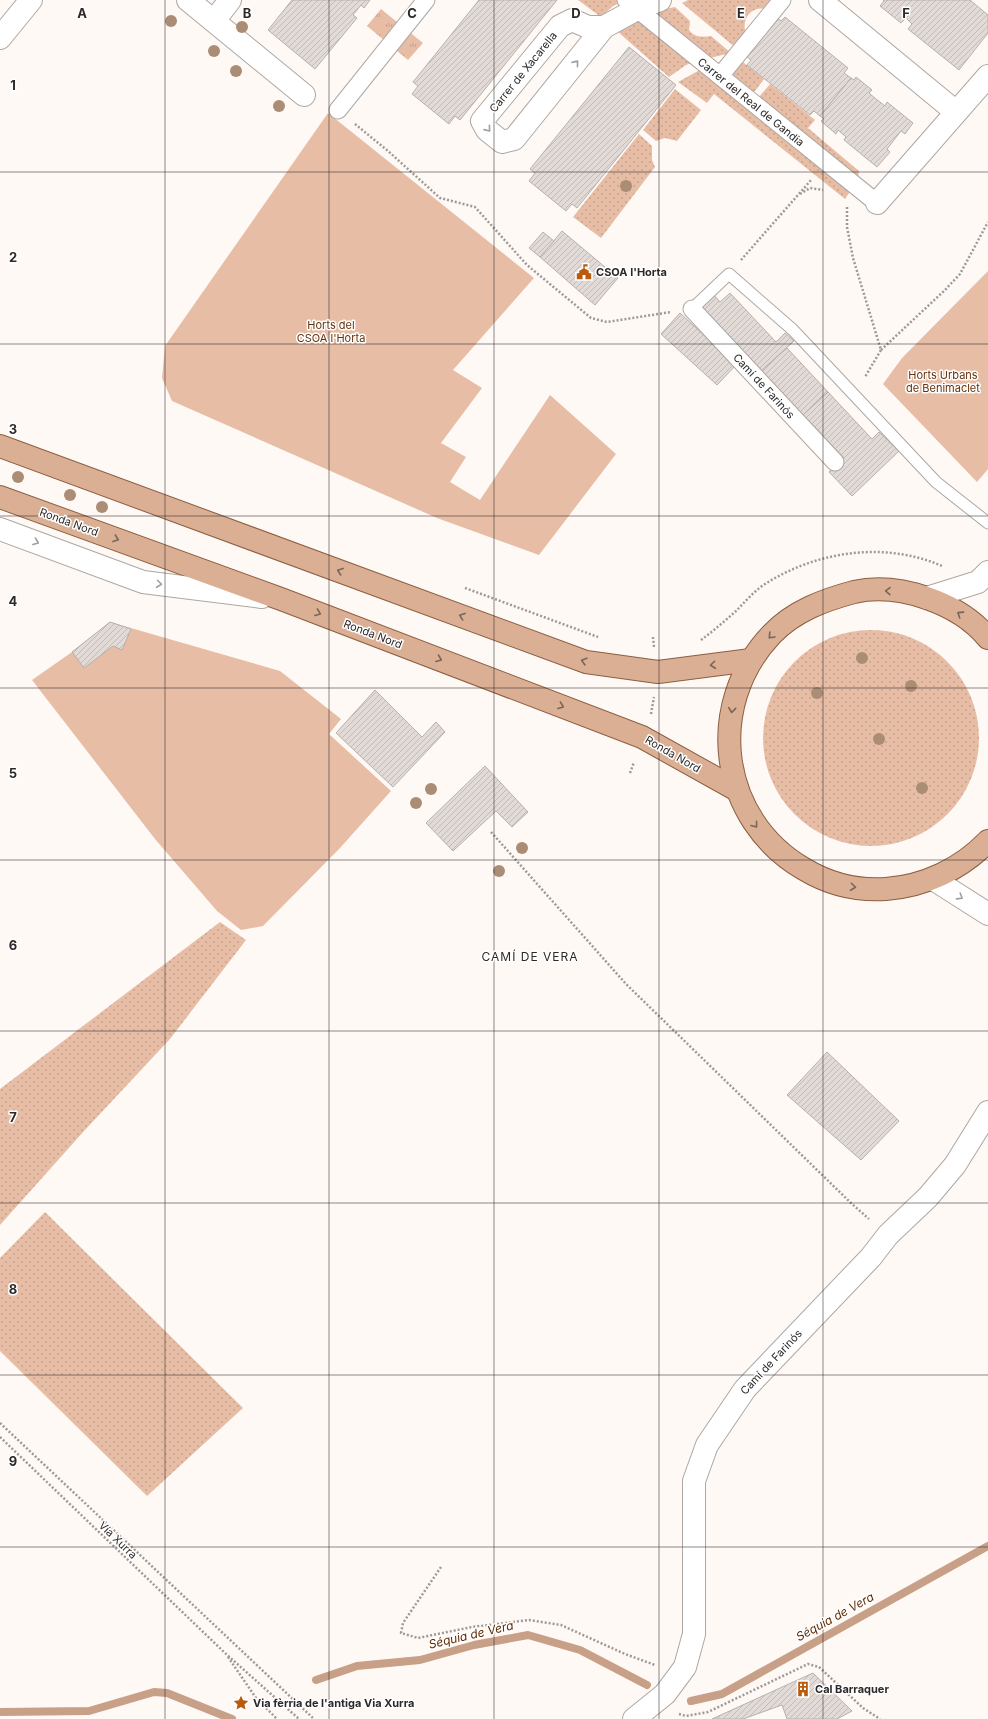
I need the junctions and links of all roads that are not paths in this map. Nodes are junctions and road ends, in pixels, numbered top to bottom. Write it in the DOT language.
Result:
graph roads {
  1 [pos="31,0"];
  2 [pos="188,0"];
  3 [pos="230,0"];
  4 [pos="426,0"];
  5 [pos="660,0"];
  6 [pos="782,0"];
  7 [pos="820,0"];
  8 [pos="631,4"];
  9 [pos="214,21"];
  10 [pos="604,27"];
  11 [pos="0,38"];
  12 [pos="720,76"];
  13 [pos="988,76"];
  14 [pos="304,95"];
  15 [pos="338,110"];
  16 [pos="956,112"];
  17 [pos="877,204"];
  18 [pos="692,309"];
  19 [pos="0,446"];
  20 [pos="835,462"];
  21 [pos="0,496"];
  22 [pos="988,523"];
  23 [pos="0,528"];
  24 [pos="988,572"];
  25 [pos="927,598"];
  26 [pos="281,599"];
  27 [pos="988,638"];
  28 [pos="751,660"];
  29 [pos="736,790"];
  30 [pos="987,844"];
  31 [pos="932,879"];
  32 [pos="988,914"];
  33 [pos="988,1112"];
  34 [pos="634,1719"];
  1 -- 11 [label="street"];
  2 -- 9 [label="street"];
  3 -- 9 [label="street"];
  4 -- 15 [label="street"];
  5 -- 8 [label="street"];
  6 -- 12 [label="street"];
  7 -- 16 [label="street"];
  8 -- 10 [label="street"];
  8 -- 12 [label="street, Carrer del Real de Gandia"];
  9 -- 14 [label="street"];
  10 -- 10 [label="street, Carrer de Xacarella, one-way"];
  12 -- 17 [label="street, Carrer del Real de Gandia"];
  13 -- 16 [label="street"];
  16 -- 17 [label="street"];
  18 -- 20 [label="street, Camí de Farinós"];
  18 -- 22 [label="lane"];
  28 -- 19 [label="main road, one-way"];
  21 -- 26 [label="main road, Ronda Nord, one-way"];
  23 -- 26 [label="street, one-way"];
  24 -- 25 [label="street"];
  27 -- 25 [label="main road, one-way"];
  25 -- 28 [label="main road, one-way"];
  26 -- 29 [label="main road, Ronda Nord, one-way"];
  28 -- 29 [label="main road, one-way"];
  29 -- 31 [label="main road, one-way"];
  30 -- 31 [label="main road"];
  31 -- 32 [label="street, one-way"];
  33 -- 34 [label="street, Camí de Farinós"];
}
